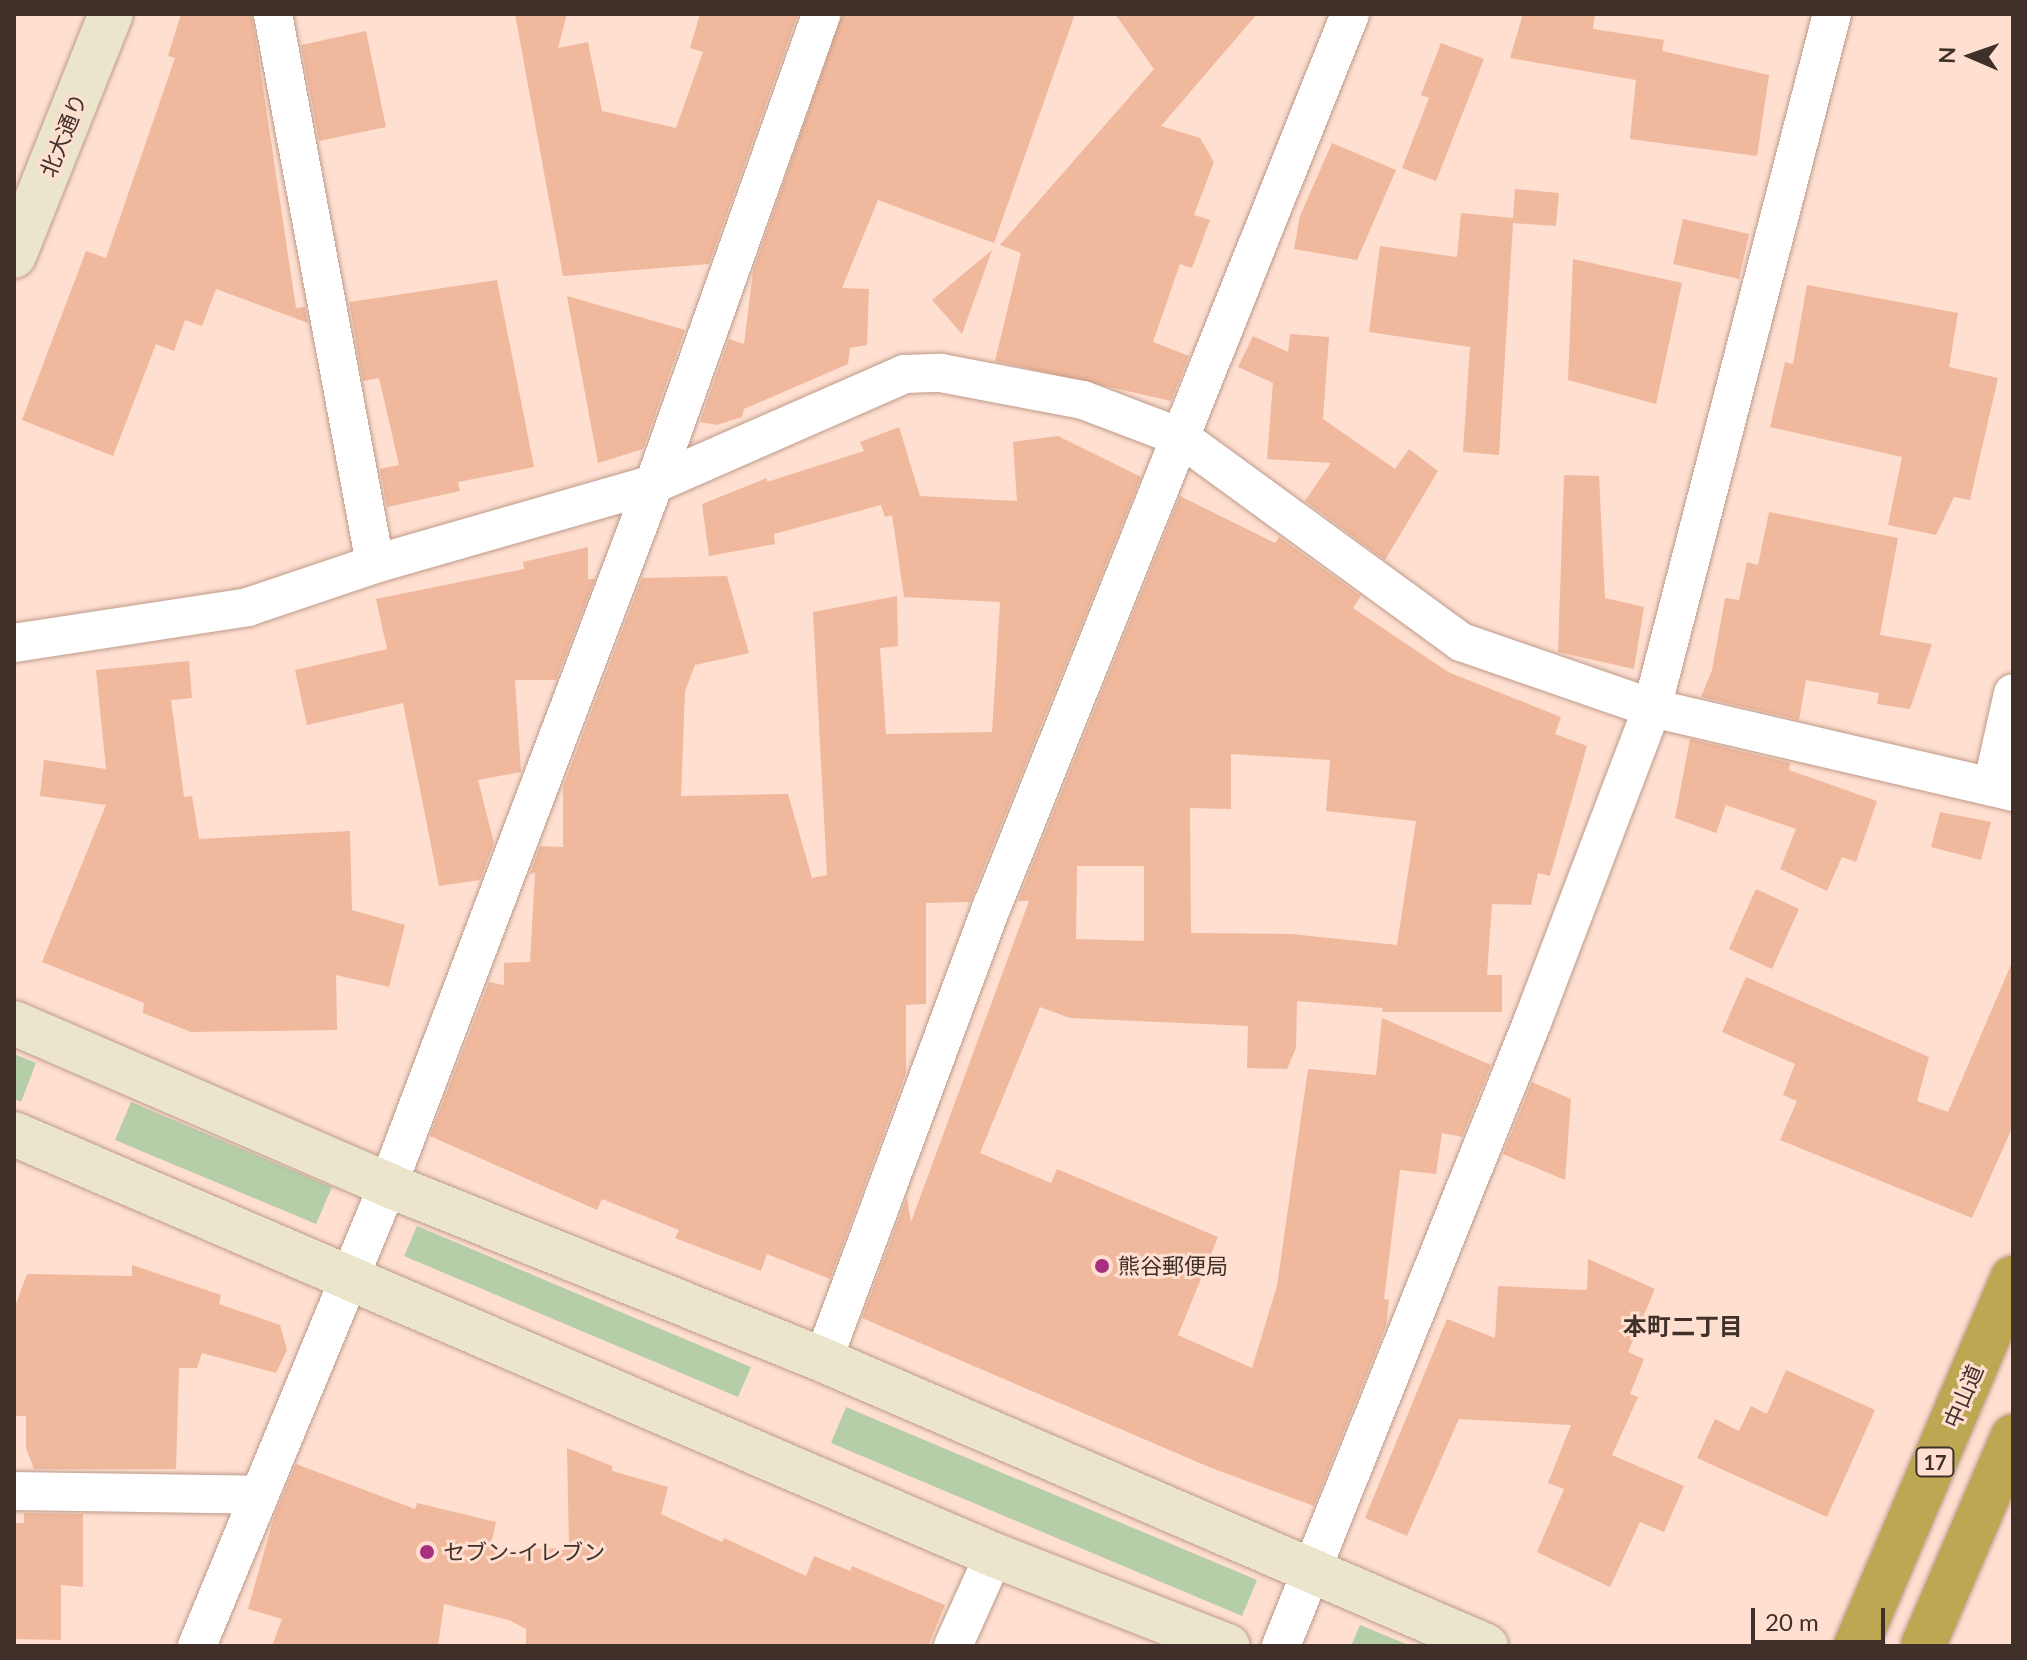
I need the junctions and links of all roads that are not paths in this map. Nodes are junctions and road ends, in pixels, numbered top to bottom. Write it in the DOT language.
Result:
graph roads {
  1 [pos="111,14"];
  2 [pos="273,14"];
  3 [pos="821,14"];
  4 [pos="1350,14"];
  5 [pos="1832,14"];
  6 [pos="14,256"];
  7 [pos="1180,437"];
  8 [pos="654,484"];
  9 [pos="375,564"];
  10 [pos="14,643"];
  11 [pos="2013,693"];
  12 [pos="1652,708"];
  13 [pos="2003,789"];
  14 [pos="14,1023"];
  15 [pos="14,1134"];
  16 [pos="388,1185"];
  17 [pos="2013,1278"];
  18 [pos="348,1279"];
  19 [pos="823,1360"];
  20 [pos="2013,1437"];
  21 [pos="14,1491"];
  22 [pos="257,1495"];
  23 [pos="994,1555"];
  24 [pos="1311,1573"];
  25 [pos="197,1646"];
  26 [pos="953,1646"];
  27 [pos="1228,1646"];
  28 [pos="1281,1646"];
  29 [pos="1486,1646"];
  30 [pos="1856,1646"];
  31 [pos="1923,1646"];
  1 -- 6 [label="street, 北大通り"];
  2 -- 9 [label="street"];
  3 -- 8 [label="street"];
  4 -- 7 [label="street"];
  5 -- 12 [label="street"];
  7 -- 8 [label="street"];
  7 -- 12 [label="street"];
  7 -- 19 [label="street"];
  8 -- 9 [label="street"];
  8 -- 16 [label="street"];
  9 -- 10 [label="street"];
  11 -- 13 [label="street"];
  12 -- 13 [label="street"];
  12 -- 24 [label="street"];
  14 -- 16 [label="street"];
  15 -- 18 [label="street"];
  16 -- 18 [label="street"];
  16 -- 19 [label="street"];
  17 -- 30 [label="highway, 中山道 / 17"];
  18 -- 22 [label="street"];
  18 -- 23 [label="street"];
  19 -- 24 [label="street"];
  20 -- 31 [label="highway"];
  21 -- 22 [label="street"];
  22 -- 25 [label="street"];
  23 -- 26 [label="street"];
  23 -- 27 [label="street"];
  24 -- 28 [label="street"];
  24 -- 29 [label="street"];
}
